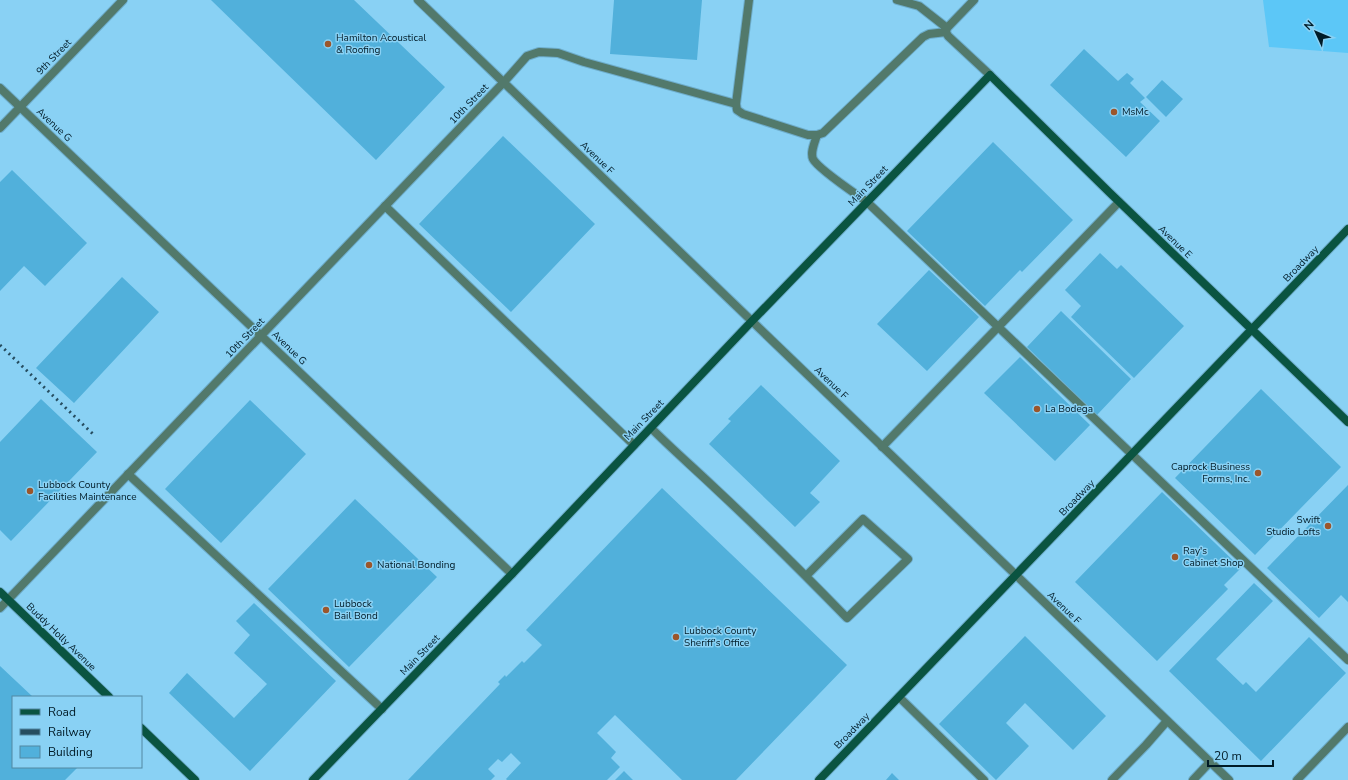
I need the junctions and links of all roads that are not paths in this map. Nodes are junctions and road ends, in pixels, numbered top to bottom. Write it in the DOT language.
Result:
graph roads {
  1 [pos="123,0"];
  2 [pos="418,0"];
  3 [pos="749,0"];
  4 [pos="897,0"];
  5 [pos="974,0"];
  6 [pos="947,30"];
  7 [pos="990,75"];
  8 [pos="504,82"];
  9 [pos="0,88"];
  10 [pos="736,104"];
  11 [pos="20,107"];
  12 [pos="0,128"];
  13 [pos="817,135"];
  14 [pos="867,202"];
  15 [pos="1119,202"];
  16 [pos="385,206"];
  17 [pos="1348,229"];
  18 [pos="752,321"];
  19 [pos="998,327"];
  20 [pos="1252,329"];
  21 [pos="262,335"];
  22 [pos="1348,422"];
  23 [pos="651,428"];
  24 [pos="634,445"];
  25 [pos="882,446"];
  26 [pos="1132,455"];
  27 [pos="128,474"];
  28 [pos="512,574"];
  29 [pos="806,576"];
  30 [pos="1016,576"];
  31 [pos="0,592"];
  32 [pos="8,600"];
  33 [pos="0,608"];
  34 [pos="1348,660"];
  35 [pos="108,696"];
  36 [pos="898,697"];
  37 [pos="382,709"];
  38 [pos="1167,721"];
  39 [pos="1348,727"];
  40 [pos="142,729"];
  41 [pos="1210,762"];
  42 [pos="195,780"];
  43 [pos="313,780"];
  44 [pos="819,780"];
  45 [pos="984,780"];
  46 [pos="1112,780"];
  47 [pos="1193,780"];
  48 [pos="1229,780"];
  49 [pos="1297,780"];
  1 -- 11 [label="street, 9th Street"];
  2 -- 8 [label="street, Avenue F"];
  3 -- 10 [label="street"];
  4 -- 6 [label="street"];
  5 -- 6 [label="street"];
  6 -- 7 [label="street"];
  6 -- 13 [label="street"];
  7 -- 14 [label="street, Main Street"];
  7 -- 15 [label="street, Avenue E"];
  8 -- 10 [label="street, 10th Street"];
  8 -- 16 [label="street, 10th Street"];
  8 -- 18 [label="street, Avenue F"];
  9 -- 11 [label="street, Avenue G"];
  10 -- 13 [label="street"];
  11 -- 12 [label="street, 9th Street"];
  11 -- 21 [label="street, Avenue G"];
  13 -- 14 [label="street"];
  14 -- 18 [label="street, Main Street"];
  14 -- 19 [label="street"];
  15 -- 19 [label="street"];
  15 -- 20 [label="street, Avenue E"];
  16 -- 21 [label="street, 10th Street"];
  16 -- 24 [label="street"];
  17 -- 20 [label="street, Broadway"];
  18 -- 23 [label="street, Main Street"];
  18 -- 25 [label="street, Avenue F"];
  19 -- 25 [label="street"];
  19 -- 26 [label="street"];
  20 -- 22 [label="street, Avenue E"];
  20 -- 26 [label="street, Broadway"];
  21 -- 27 [label="street, 10th Street"];
  21 -- 28 [label="street, Avenue G"];
  23 -- 24 [label="street, Main Street"];
  23 -- 29 [label="street"];
  24 -- 28 [label="street, Main Street"];
  25 -- 30 [label="street, Avenue F"];
  26 -- 30 [label="street, Broadway"];
  26 -- 34 [label="street"];
  27 -- 32 [label="street, 10th Street"];
  27 -- 37 [label="street"];
  28 -- 37 [label="street, Main Street"];
  29 -- 29 [label="street"];
  30 -- 36 [label="street, Broadway"];
  30 -- 38 [label="street, Avenue F"];
  31 -- 32 [label="street, Buddy Holly Avenue"];
  32 -- 33 [label="street, 10th Street"];
  32 -- 35 [label="street, Buddy Holly Avenue"];
  36 -- 44 [label="street, Broadway"];
  36 -- 45 [label="street"];
  37 -- 43 [label="street, Main Street"];
  38 -- 41 [label="street, Avenue F"];
  38 -- 46 [label="street"];
  39 -- 49 [label="street"];
  40 -- 42 [label="street"];
  41 -- 47 [label="street"];
  41 -- 48 [label="street, Avenue F"];
}
